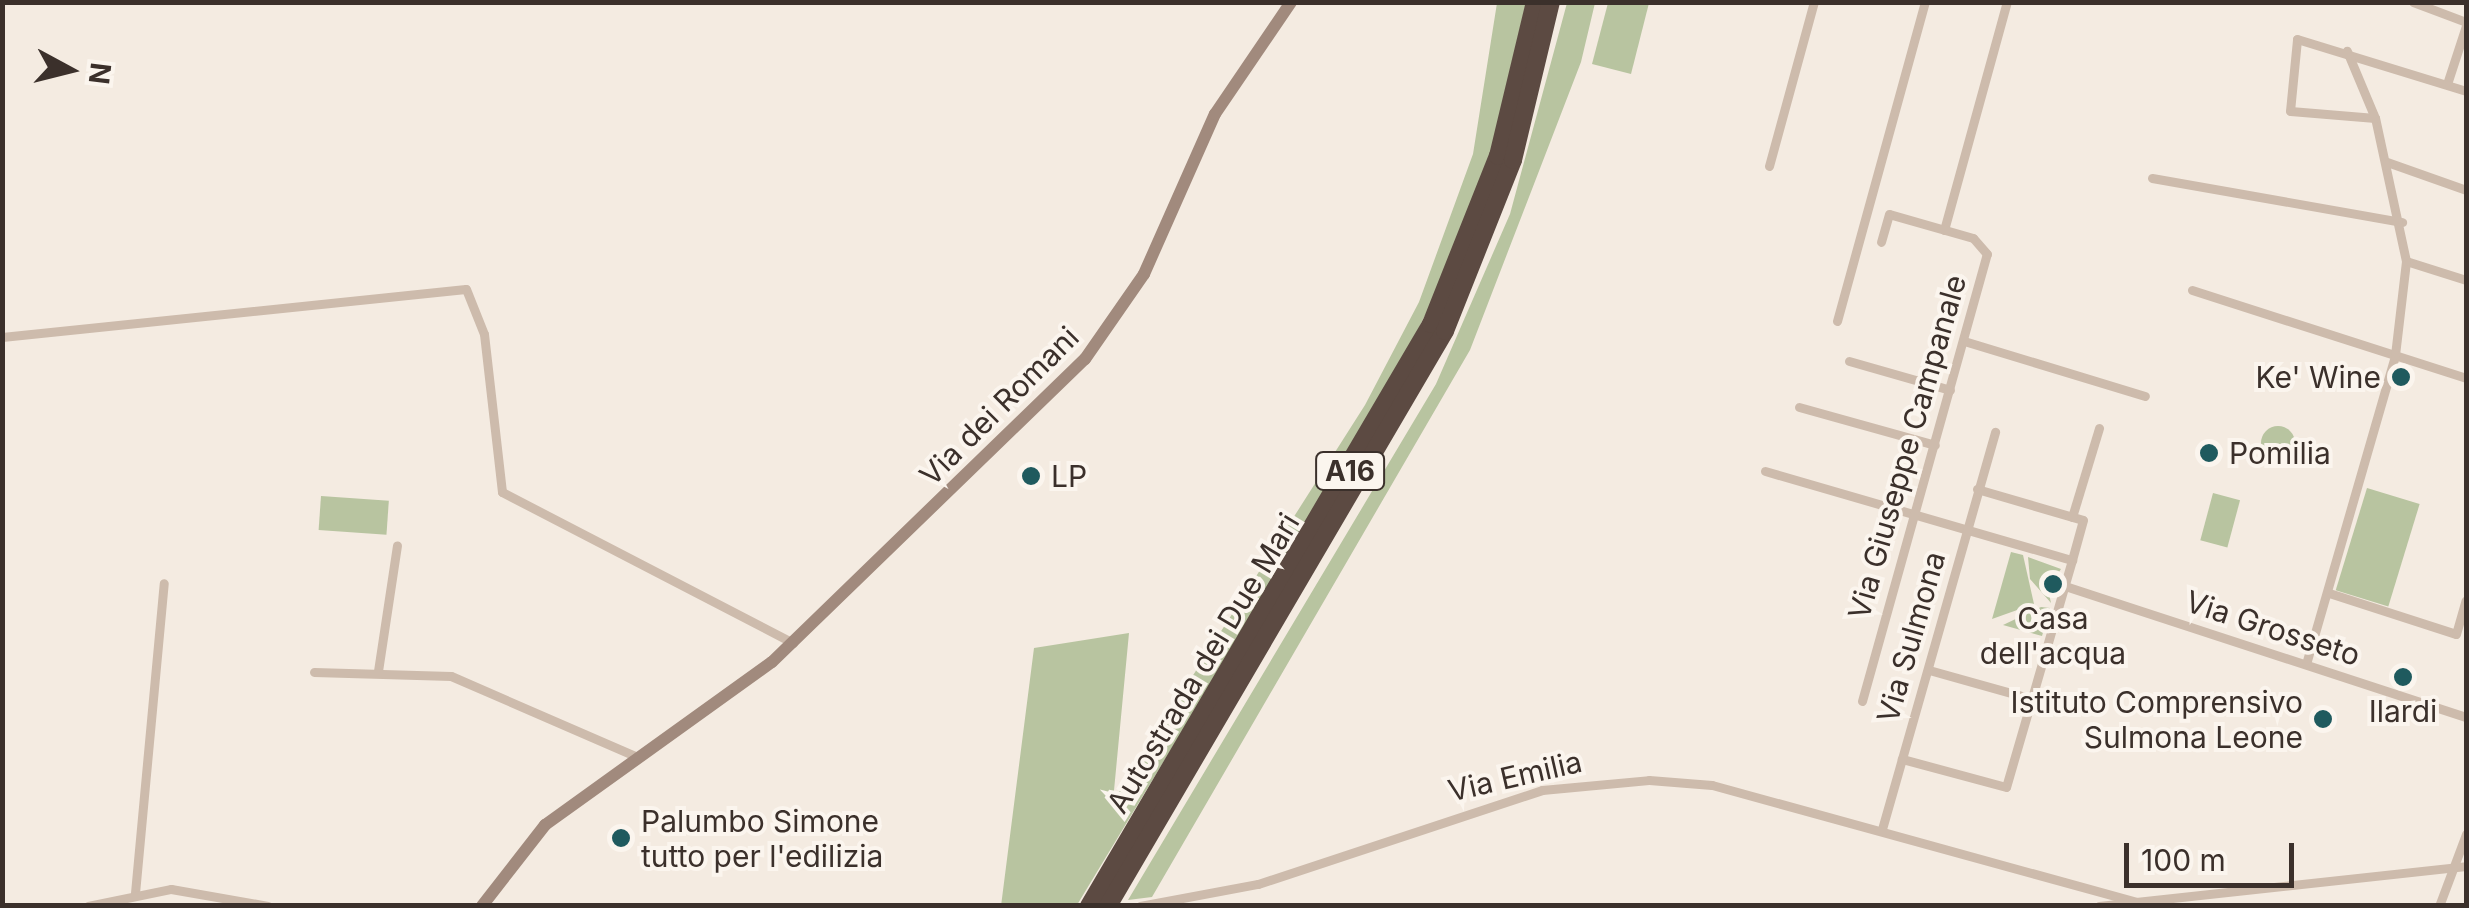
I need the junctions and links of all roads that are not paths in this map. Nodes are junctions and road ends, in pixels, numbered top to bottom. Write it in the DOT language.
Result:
graph roads {
  1 [pos="1291,2"];
  2 [pos="1535,2"];
  3 [pos="1551,2"];
  4 [pos="1814,2"];
  5 [pos="1924,2"];
  6 [pos="2008,2"];
  7 [pos="2413,2"];
  8 [pos="2466,24"];
  9 [pos="2347,51"];
  10 [pos="2447,84"];
  11 [pos="2466,91"];
  12 [pos="2375,118"];
  13 [pos="2387,162"];
  14 [pos="1769,166"];
  15 [pos="2152,178"];
  16 [pos="2466,190"];
  17 [pos="1868,208"];
  18 [pos="1889,214"];
  19 [pos="2402,222"];
  20 [pos="1944,230"];
  21 [pos="1881,242"];
  22 [pos="2406,261"];
  23 [pos="2466,280"];
  24 [pos="2192,290"];
  25 [pos="1836,321"];
  26 [pos="2,338"];
  27 [pos="1964,341"];
  28 [pos="2395,355"];
  29 [pos="1850,360"];
  30 [pos="2466,363"];
  31 [pos="2464,377"];
  32 [pos="1950,390"];
  33 [pos="2145,396"];
  34 [pos="1799,407"];
  35 [pos="2099,428"];
  36 [pos="1996,432"];
  37 [pos="1934,446"];
  38 [pos="1765,471"];
  39 [pos="1977,489"];
  40 [pos="1915,514"];
  41 [pos="2072,517"];
  42 [pos="1967,529"];
  43 [pos="397,545"];
  44 [pos="2072,560"];
  45 [pos="164,583"];
  46 [pos="2065,586"];
  47 [pos="2329,593"];
  48 [pos="2466,600"];
  49 [pos="792,643"];
  50 [pos="2306,664"];
  51 [pos="378,670"];
  52 [pos="1929,670"];
  53 [pos="314,672"];
  54 [pos="2032,699"];
  55 [pos="1862,701"];
  56 [pos="2466,717"];
  57 [pos="637,758"];
  58 [pos="1902,759"];
  59 [pos="1882,830"];
  60 [pos="2466,834"];
  61 [pos="2461,864"];
  62 [pos="136,892"];
  63 [pos="2138,902"];
  64 [pos="88,906"];
  65 [pos="268,906"];
  66 [pos="482,906"];
  67 [pos="1089,906"];
  68 [pos="1108,906"];
  69 [pos="1140,906"];
  70 [pos="2099,906"];
  71 [pos="2150,906"];
  72 [pos="2439,906"];
  1 -- 49 [label="main road, Via dei Romani"];
  2 -- 67 [label="highway, Autostrada dei Due Mari / A16"];
  3 -- 68 [label="highway, Autostrada dei Due Mari / A16"];
  4 -- 14 [label="street"];
  5 -- 17 [label="street"];
  6 -- 20 [label="street"];
  7 -- 8 [label="street"];
  8 -- 10 [label="street"];
  9 -- 10 [label="street"];
  9 -- 12 [label="street"];
  9 -- 12 [label="street"];
  10 -- 11 [label="street"];
  12 -- 13 [label="street"];
  13 -- 16 [label="street"];
  13 -- 19 [label="street"];
  15 -- 19 [label="street"];
  17 -- 18 [label="street, Via Giuseppe Campanale"];
  17 -- 25 [label="street"];
  18 -- 20 [label="street, Via Giuseppe Campanale"];
  18 -- 21 [label="street"];
  19 -- 22 [label="street"];
  20 -- 27 [label="street, Via Giuseppe Campanale"];
  22 -- 23 [label="street"];
  22 -- 28 [label="street"];
  24 -- 28 [label="street"];
  26 -- 49 [label="street"];
  27 -- 32 [label="street, Via Giuseppe Campanale"];
  27 -- 33 [label="street"];
  28 -- 31 [label="street"];
  28 -- 47 [label="street"];
  29 -- 32 [label="street"];
  30 -- 31 [label="street"];
  32 -- 37 [label="street, Via Giuseppe Campanale"];
  34 -- 37 [label="street"];
  35 -- 41 [label="street"];
  36 -- 39 [label="street, Via Sulmona"];
  37 -- 40 [label="street, Via Giuseppe Campanale"];
  38 -- 40 [label="street, Via Sulmona"];
  39 -- 41 [label="street"];
  39 -- 42 [label="street, Via Sulmona"];
  40 -- 42 [label="street, Via Sulmona"];
  40 -- 55 [label="street, Via Giuseppe Campanale"];
  41 -- 44 [label="street"];
  42 -- 44 [label="street, Via Sulmona"];
  42 -- 52 [label="street, Via Sulmona"];
  43 -- 51 [label="street"];
  44 -- 46 [label="street"];
  45 -- 62 [label="street"];
  46 -- 50 [label="street, Via Grosseto"];
  46 -- 54 [label="street"];
  47 -- 48 [label="street"];
  47 -- 50 [label="street"];
  49 -- 57 [label="main road, Via dei Romani"];
  50 -- 56 [label="street, Via Grosseto"];
  51 -- 53 [label="street"];
  51 -- 57 [label="street"];
  52 -- 54 [label="street"];
  52 -- 58 [label="street, Via Sulmona"];
  54 -- 58 [label="street"];
  57 -- 66 [label="main road, Via dei Romani"];
  58 -- 59 [label="street, Via Sulmona"];
  59 -- 63 [label="street, Via Emilia"];
  59 -- 69 [label="street, Via Emilia"];
  60 -- 61 [label="street"];
  61 -- 63 [label="street"];
  61 -- 72 [label="street"];
  62 -- 64 [label="street"];
  62 -- 65 [label="street"];
  63 -- 70 [label="street"];
  63 -- 71 [label="street, Via Emilia"];
}
